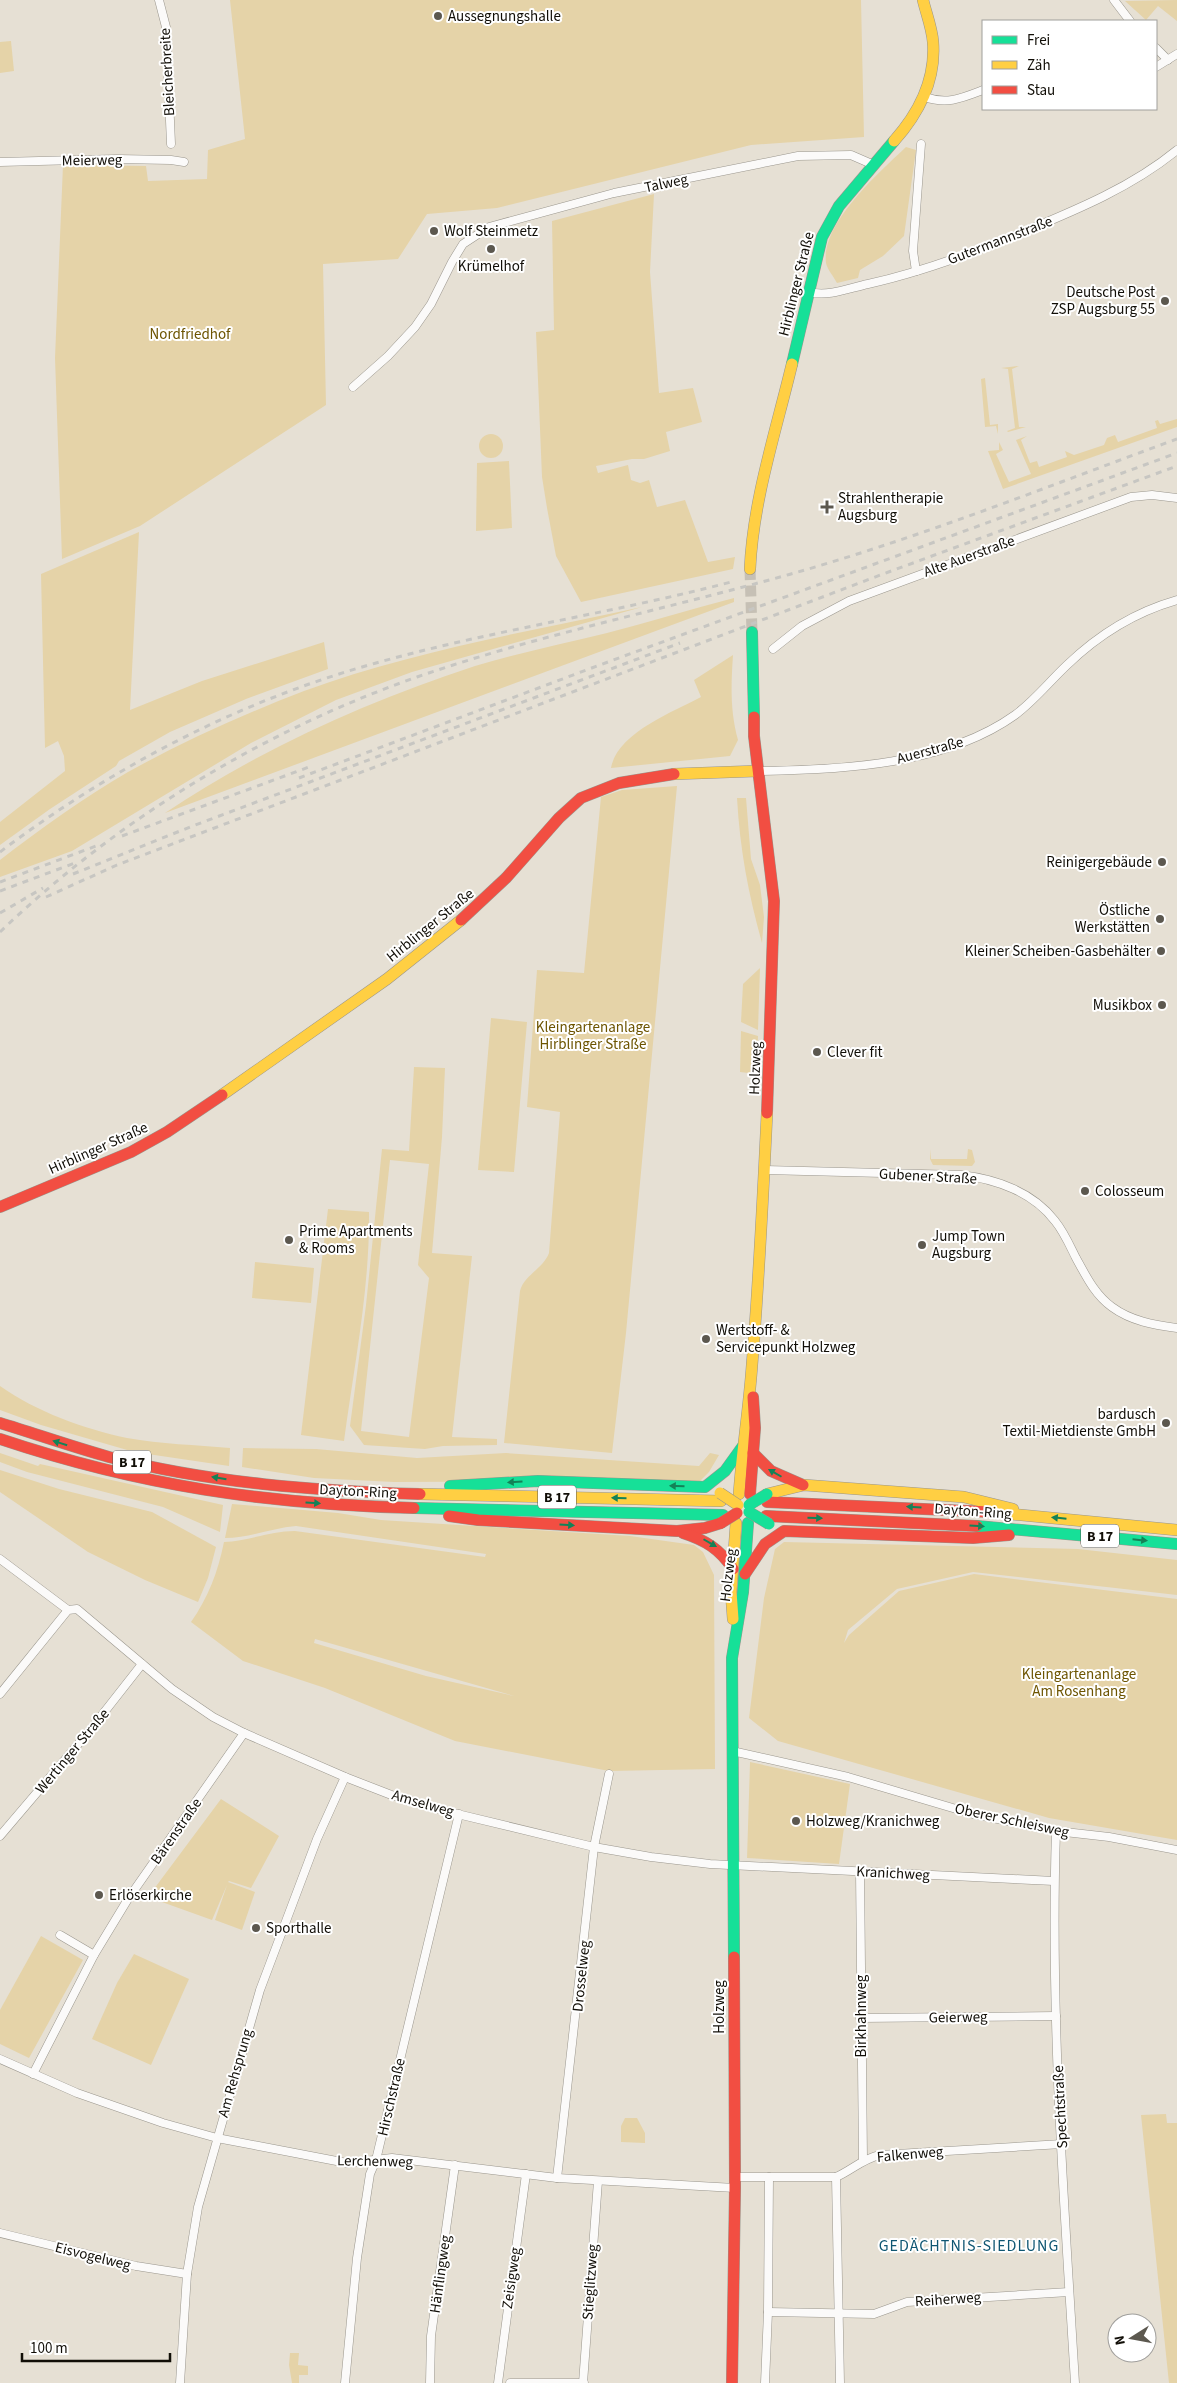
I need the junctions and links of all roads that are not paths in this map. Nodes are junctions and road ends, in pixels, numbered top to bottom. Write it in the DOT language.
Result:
graph roads {
  1 [pos="159,0"];
  2 [pos="922,0"];
  3 [pos="1114,0"];
  4 [pos="1129,20"];
  5 [pos="1157,49"];
  6 [pos="1177,54"];
  7 [pos="1168,60"];
  8 [pos="1157,66"];
  9 [pos="982,90"];
  10 [pos="925,98"];
  11 [pos="171,144"];
  12 [pos="921,144"];
  13 [pos="1177,150"];
  14 [pos="0,162"];
  15 [pos="184,162"];
  16 [pos="874,165"];
  17 [pos="916,271"];
  18 [pos="809,292"];
  19 [pos="353,387"];
  20 [pos="1177,498"];
  21 [pos="750,568"];
  22 [pos="1177,600"];
  23 [pos="752,632"];
  24 [pos="773,649"];
  25 [pos="758,771"];
  26 [pos="765,1170"];
  27 [pos="0,1207"];
  28 [pos="1177,1328"];
  29 [pos="752,1367"];
  30 [pos="0,1423"];
  31 [pos="0,1439"];
  32 [pos="742,1446"];
  33 [pos="753,1452"];
  34 [pos="804,1486"];
  35 [pos="706,1487"];
  36 [pos="393,1493"];
  37 [pos="721,1497"];
  38 [pos="767,1498"];
  39 [pos="396,1508"];
  40 [pos="743,1509"];
  41 [pos="1032,1516"];
  42 [pos="722,1519"];
  43 [pos="767,1520"];
  44 [pos="784,1530"];
  45 [pos="1177,1530"];
  46 [pos="677,1531"];
  47 [pos="1039,1531"];
  48 [pos="1177,1544"];
  49 [pos="0,1559"];
  50 [pos="733,1569"];
  51 [pos="745,1574"];
  52 [pos="68,1610"];
  53 [pos="735,1630"];
  54 [pos="142,1664"];
  55 [pos="0,1693"];
  56 [pos="244,1733"];
  57 [pos="732,1752"];
  58 [pos="609,1774"];
  59 [pos="345,1777"];
  60 [pos="459,1814"];
  61 [pos="1056,1831"];
  62 [pos="0,1836"];
  63 [pos="594,1847"];
  64 [pos="1177,1850"];
  65 [pos="732,1865"];
  66 [pos="860,1871"];
  67 [pos="1054,1881"];
  68 [pos="60,1935"];
  69 [pos="94,1955"];
  70 [pos="1056,2016"];
  71 [pos="860,2018"];
  72 [pos="0,2059"];
  73 [pos="33,2074"];
  74 [pos="216,2138"];
  75 [pos="1062,2144"];
  76 [pos="376,2160"];
  77 [pos="863,2160"];
  78 [pos="456,2165"];
  79 [pos="526,2174"];
  80 [pos="769,2177"];
  81 [pos="836,2177"];
  82 [pos="557,2178"];
  83 [pos="598,2182"];
  84 [pos="735,2183"];
  85 [pos="0,2233"];
  86 [pos="186,2274"];
  87 [pos="1069,2292"];
  88 [pos="768,2312"];
  89 [pos="839,2313"];
  90 [pos="180,2383"];
  91 [pos="345,2383"];
  92 [pos="430,2383"];
  93 [pos="498,2383"];
  94 [pos="510,2383"];
  95 [pos="584,2383"];
  96 [pos="732,2383"];
  97 [pos="765,2383"];
  98 [pos="840,2383"];
  99 [pos="1075,2383"];
  1 -- 11 [label="street, Bleicherbreite"];
  2 -- 10 [label="main road, Hirblinger Straße"];
  3 -- 4 [label="street"];
  5 -- 7 [label="street"];
  6 -- 7 [label="street"];
  7 -- 8 [label="street"];
  9 -- 10 [label="street"];
  10 -- 16 [label="main road, Hirblinger Straße"];
  12 -- 17 [label="street"];
  13 -- 17 [label="street, Gutermannstraße"];
  14 -- 15 [label="street, Meierweg"];
  16 -- 18 [label="main road, Hirblinger Straße"];
  16 -- 19 [label="street, Talweg"];
  17 -- 18 [label="street, Gutermannstraße"];
  18 -- 21 [label="main road, Hirblinger Straße"];
  20 -- 24 [label="street, Alte Auerstraße"];
  22 -- 25 [label="street, Auerstraße"];
  23 -- 25 [label="main road"];
  25 -- 26 [label="main road, Holzweg"];
  25 -- 27 [label="main road, Hirblinger Straße"];
  26 -- 28 [label="street, Gubener Straße"];
  26 -- 29 [label="main road, Holzweg"];
  29 -- 32 [label="main road, Holzweg"];
  29 -- 33 [label="main road, Holzweg"];
  36 -- 30 [label="main road, Dayton-Ring / B 17, one-way"];
  31 -- 39 [label="main road, Dayton-Ring / B 17, one-way"];
  32 -- 35 [label="main road"];
  32 -- 40 [label="main road, Holzweg"];
  34 -- 33 [label="main road, one-way"];
  33 -- 40 [label="main road, Holzweg"];
  34 -- 38 [label="main road"];
  34 -- 41 [label="main road"];
  35 -- 36 [label="main road, one-way"];
  35 -- 37 [label="main road"];
  37 -- 36 [label="main road, Dayton-Ring / B 17, one-way"];
  37 -- 40 [label="main road, bridge"];
  38 -- 40 [label="main road, bridge"];
  41 -- 38 [label="main road, Dayton-Ring / B 17, one-way"];
  39 -- 42 [label="main road, Dayton-Ring / B 17"];
  39 -- 46 [label="main road, one-way"];
  40 -- 42 [label="main road, bridge"];
  40 -- 43 [label="main road, bridge"];
  40 -- 50 [label="main road, Holzweg"];
  40 -- 51 [label="main road, Holzweg"];
  45 -- 41 [label="main road, Dayton-Ring / B 17, one-way"];
  42 -- 46 [label="main road"];
  43 -- 44 [label="main road"];
  43 -- 47 [label="main road, Dayton-Ring / B 17, one-way"];
  44 -- 47 [label="main road"];
  44 -- 51 [label="main road"];
  46 -- 50 [label="main road, one-way"];
  47 -- 48 [label="main road, Dayton-Ring / B 17, one-way"];
  49 -- 52 [label="street, Amselweg"];
  50 -- 53 [label="main road, Holzweg"];
  51 -- 53 [label="main road, Holzweg"];
  52 -- 54 [label="street, Amselweg"];
  52 -- 55 [label="street"];
  53 -- 57 [label="main road, Holzweg"];
  54 -- 56 [label="street, Amselweg"];
  54 -- 62 [label="street, Wertinger Straße"];
  56 -- 59 [label="street, Amselweg"];
  56 -- 69 [label="street, Bärenstraße"];
  57 -- 61 [label="street, Oberer Schleisweg"];
  57 -- 65 [label="main road, Holzweg"];
  58 -- 63 [label="street, Drosselweg"];
  59 -- 60 [label="street, Amselweg"];
  59 -- 74 [label="street, Am Rehsprung"];
  60 -- 63 [label="street, Amselweg"];
  60 -- 76 [label="street, Hirschstraße"];
  61 -- 64 [label="street, Oberer Schleisweg"];
  61 -- 67 [label="street, Spechtstraße"];
  63 -- 65 [label="street, Amselweg"];
  63 -- 82 [label="street, Drosselweg"];
  65 -- 66 [label="street, Kranichweg"];
  65 -- 84 [label="main road, Holzweg"];
  66 -- 67 [label="street, Kranichweg"];
  66 -- 71 [label="street, Birkhahnweg"];
  67 -- 70 [label="street, Spechtstraße"];
  68 -- 69 [label="street"];
  69 -- 73 [label="street, Bärenstraße"];
  70 -- 71 [label="street, Geierweg"];
  70 -- 75 [label="street, Spechtstraße"];
  71 -- 77 [label="street, Birkhahnweg"];
  72 -- 73 [label="street, Lerchenweg"];
  73 -- 74 [label="street, Lerchenweg"];
  74 -- 76 [label="street, Lerchenweg"];
  74 -- 86 [label="street, Am Rehsprung"];
  75 -- 77 [label="street, Falkenweg"];
  75 -- 87 [label="street, Spechtstraße"];
  76 -- 78 [label="street, Lerchenweg"];
  76 -- 91 [label="street, Hirschstraße"];
  77 -- 81 [label="street, Falkenweg"];
  78 -- 79 [label="street, Lerchenweg"];
  78 -- 92 [label="street, Hänflingweg"];
  79 -- 82 [label="street, Lerchenweg"];
  79 -- 93 [label="street, Zeisigweg"];
  80 -- 81 [label="street"];
  80 -- 84 [label="street"];
  80 -- 88 [label="street"];
  81 -- 89 [label="street"];
  82 -- 83 [label="street, Lerchenweg"];
  83 -- 84 [label="street, Lerchenweg"];
  83 -- 95 [label="street, Stieglitzweg"];
  84 -- 96 [label="main road, Holzweg"];
  85 -- 86 [label="street, Eisvogelweg"];
  86 -- 90 [label="street, Am Rehsprung"];
  87 -- 89 [label="street, Reiherweg"];
  87 -- 99 [label="street, Spechtstraße"];
  88 -- 89 [label="street, Reiherweg"];
  88 -- 97 [label="street"];
  89 -- 98 [label="street"];
  94 -- 95 [label="street"];
}
